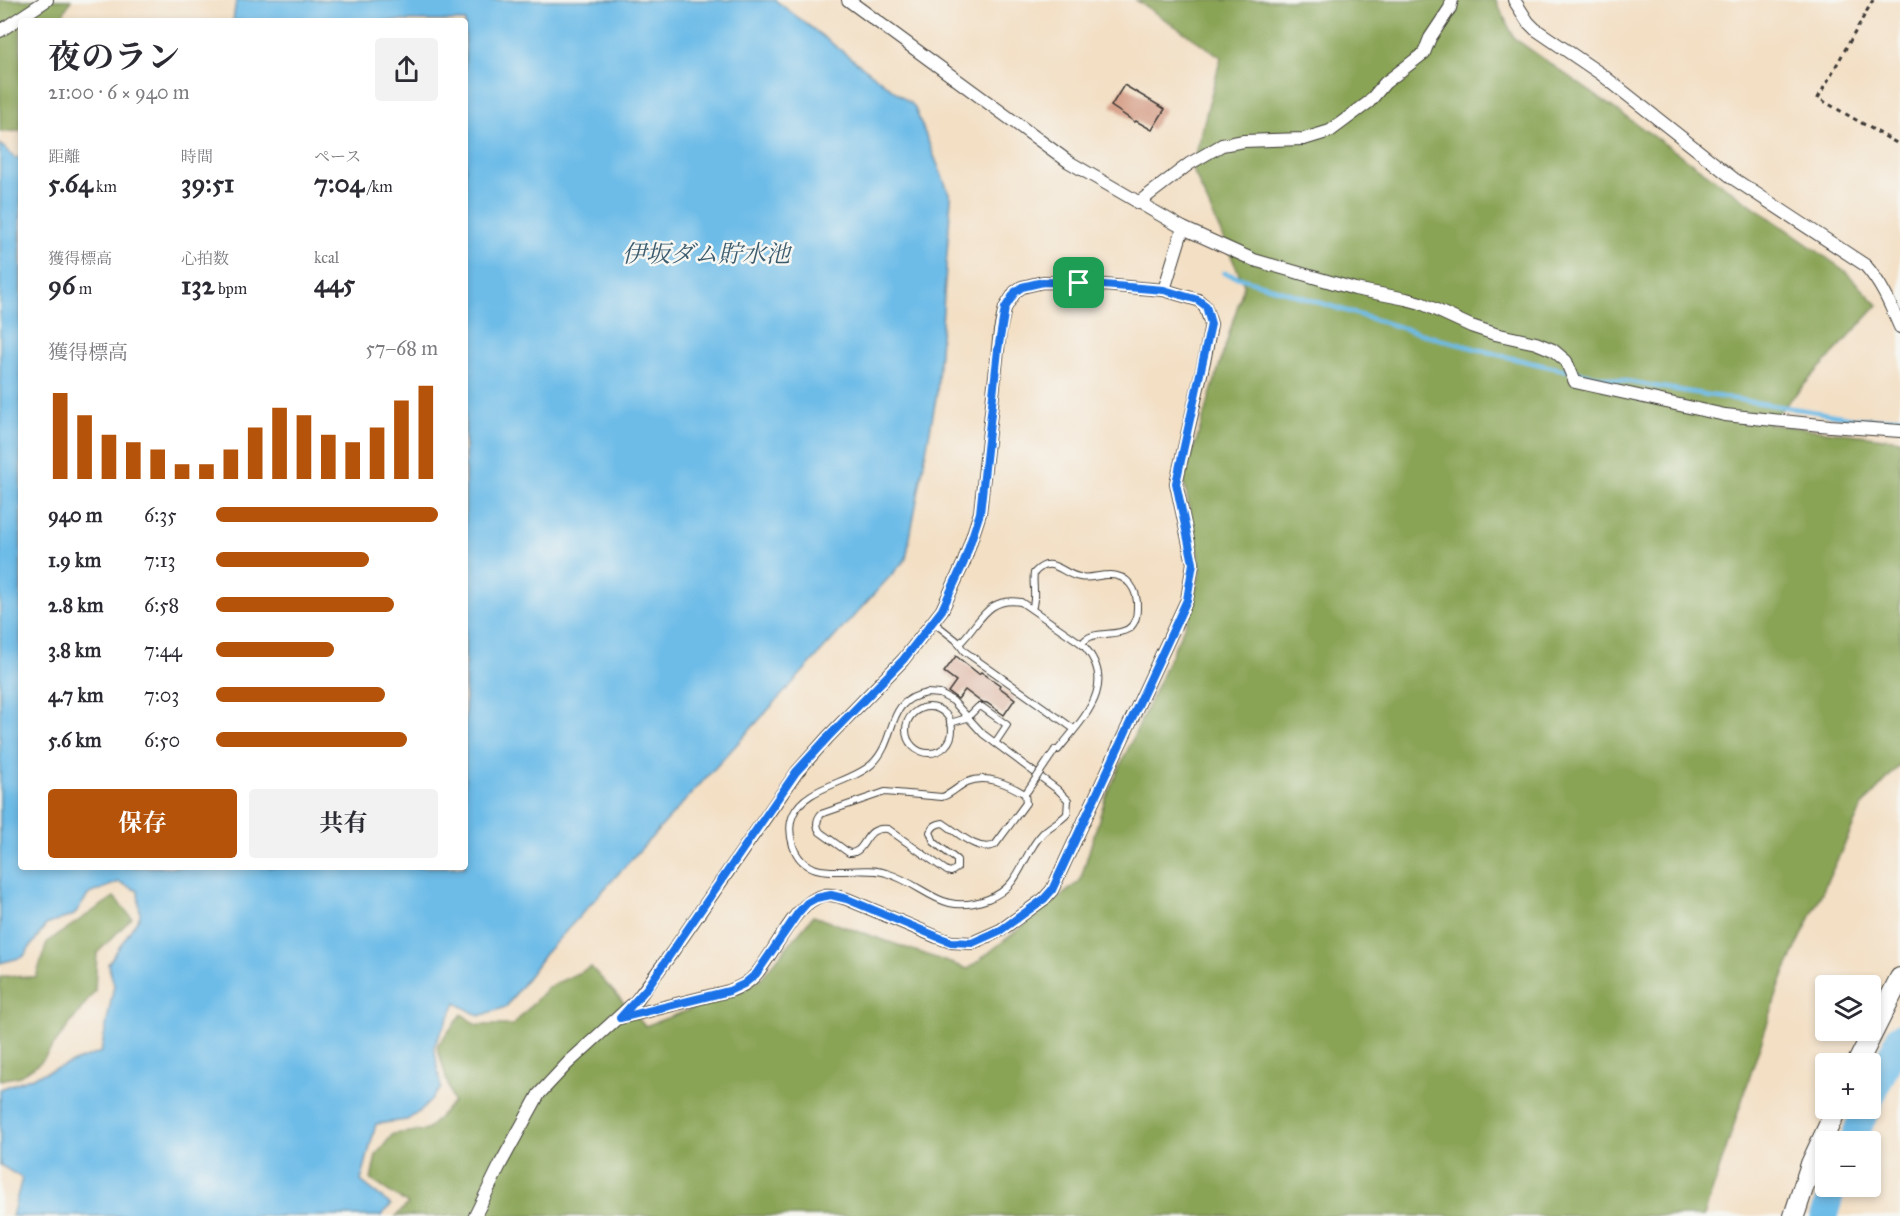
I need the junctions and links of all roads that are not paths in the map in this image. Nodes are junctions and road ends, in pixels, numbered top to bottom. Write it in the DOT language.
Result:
graph roads {
  1 [pos="47,0"];
  2 [pos="848,0"];
  3 [pos="1452,0"];
  4 [pos="1514,0"];
  5 [pos="20,18"];
  6 [pos="18,19"];
  7 [pos="0,31"];
  8 [pos="1138,203"];
  9 [pos="1182,228"];
  10 [pos="1164,290"];
  11 [pos="1900,327"];
  12 [pos="1900,431"];
  13 [pos="1032,609"];
  14 [pos="933,622"];
  15 [pos="959,644"];
  16 [pos="1082,644"];
  17 [pos="968,718"];
  18 [pos="950,723"];
  19 [pos="1074,729"];
  20 [pos="995,743"];
  21 [pos="1027,792"];
  22 [pos="1900,978"];
  23 [pos="620,1018"];
  24 [pos="1862,1053"];
  25 [pos="1832,1119"];
  26 [pos="476,1216"];
  27 [pos="1794,1216"];
  1 -- 5 [label="street"];
  2 -- 8 [label="street"];
  3 -- 8 [label="street"];
  4 -- 11 [label="street"];
  6 -- 7 [label="street"];
  8 -- 9 [label="street"];
  9 -- 10 [label="street"];
  9 -- 12 [label="street"];
  10 -- 14 [label="street"];
  10 -- 23 [label="street"];
  13 -- 15 [label="lane"];
  13 -- 16 [label="lane"];
  13 -- 16 [label="lane"];
  14 -- 15 [label="lane"];
  14 -- 23 [label="street"];
  15 -- 19 [label="lane"];
  16 -- 19 [label="lane"];
  17 -- 18 [label="lane"];
  17 -- 20 [label="lane"];
  17 -- 20 [label="lane"];
  17 -- 20 [label="lane"];
  18 -- 18 [label="lane"];
  19 -- 21 [label="lane, bridge"];
  21 -- 21 [label="lane"];
  22 -- 24 [label="main road"];
  23 -- 26 [label="street"];
  25 -- 27 [label="main road"];
}
